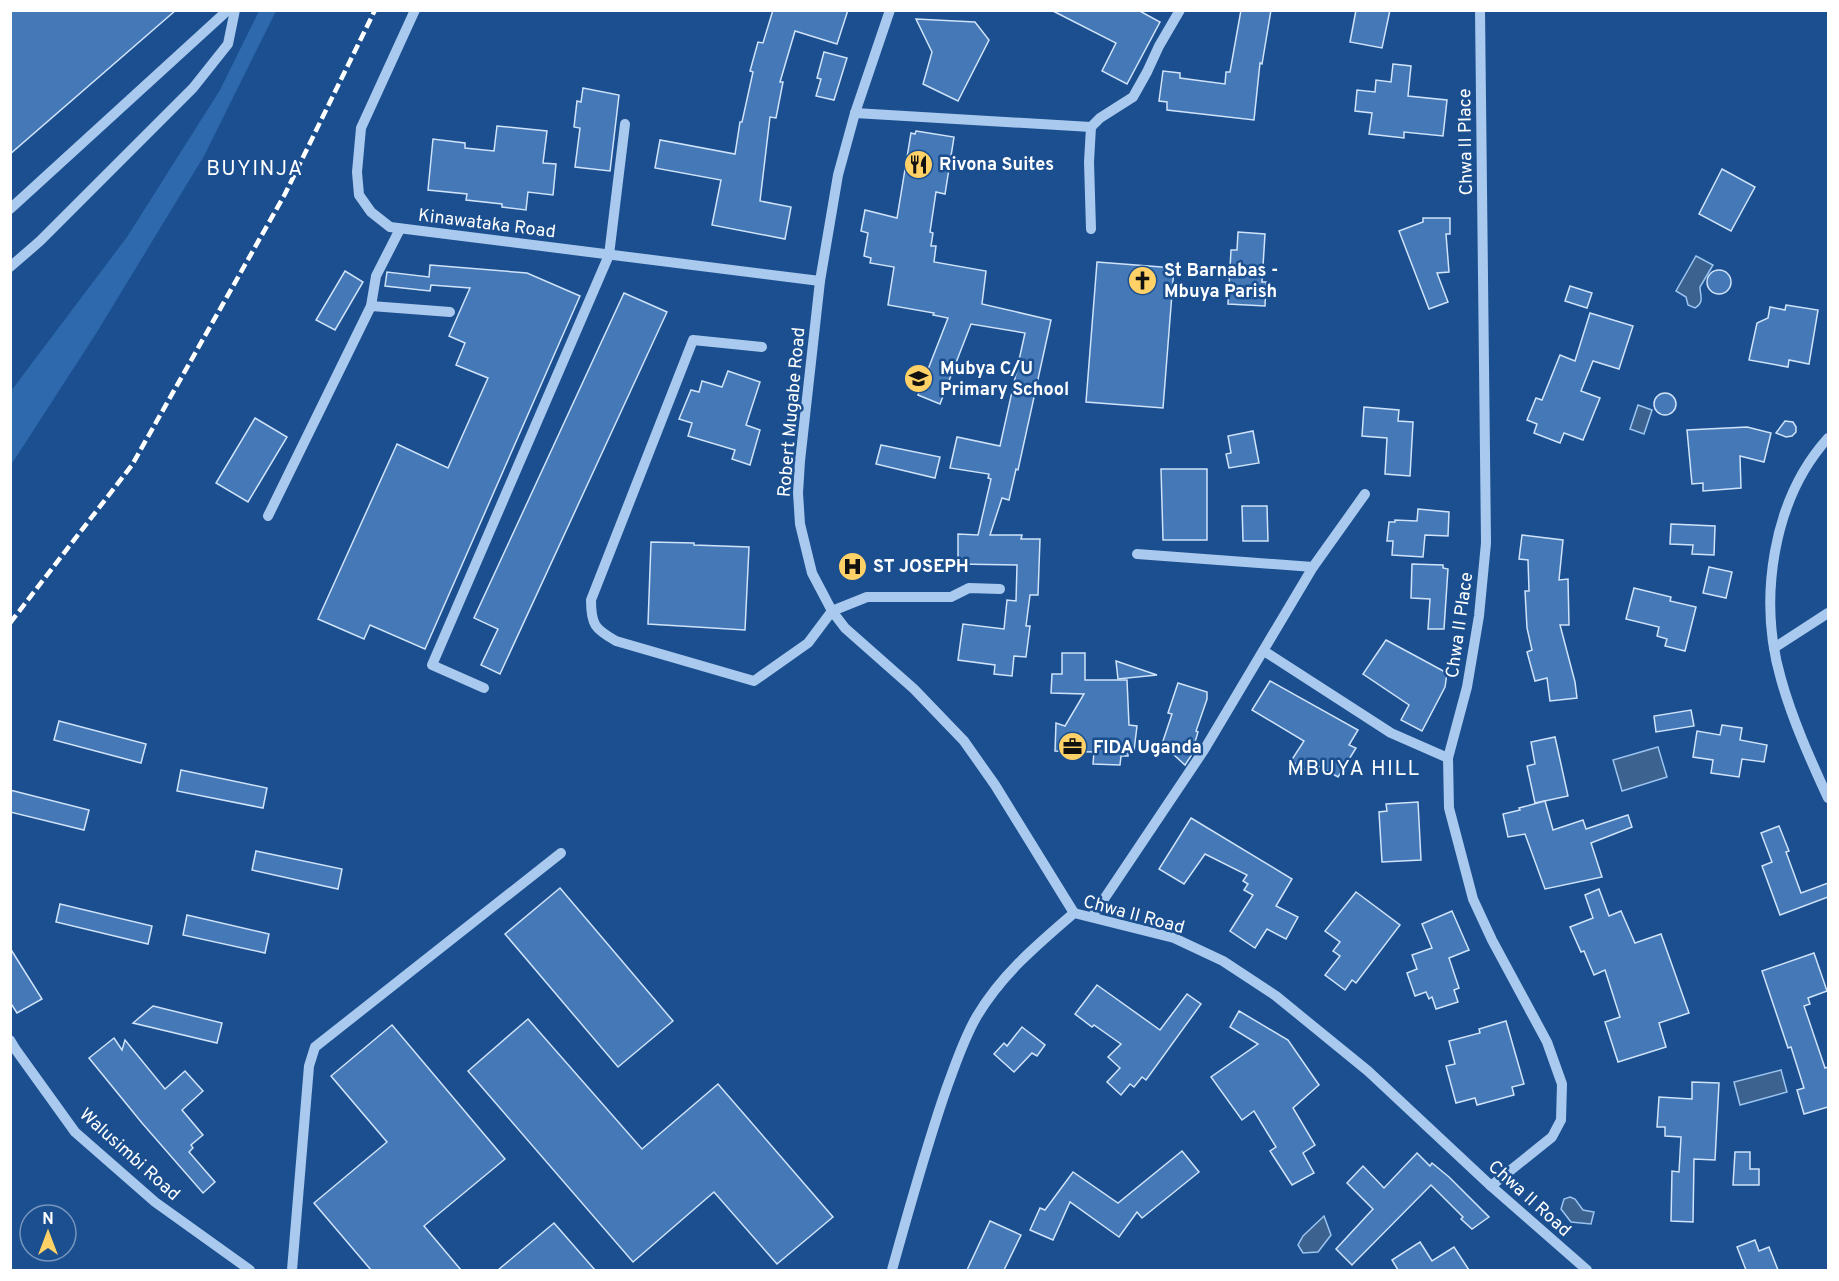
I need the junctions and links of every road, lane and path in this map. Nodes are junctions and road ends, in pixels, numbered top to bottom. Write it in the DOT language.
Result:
graph roads {
  1 [pos="228,10"];
  2 [pos="235,10"];
  3 [pos="415,10"];
  4 [pos="890,10"];
  5 [pos="1180,10"];
  6 [pos="1480,10"];
  7 [pos="855,113"];
  8 [pos="625,124"];
  9 [pos="1091,127"];
  10 [pos="10,209"];
  11 [pos="1090,229"];
  12 [pos="400,230"];
  13 [pos="609,255"];
  14 [pos="10,267"];
  15 [pos="819,281"];
  16 [pos="371,306"];
  17 [pos="450,312"];
  18 [pos="762,347"];
  19 [pos="1828,438"];
  20 [pos="1365,494"];
  21 [pos="268,516"];
  22 [pos="1137,555"];
  23 [pos="1313,567"];
  24 [pos="1000,589"];
  25 [pos="832,611"];
  26 [pos="1828,613"];
  27 [pos="1774,648"];
  28 [pos="1264,651"];
  29 [pos="484,688"];
  30 [pos="1448,758"];
  31 [pos="1828,798"];
  32 [pos="561,853"];
  33 [pos="1074,913"];
  34 [pos="1092,917"];
  35 [pos="10,1040"];
  36 [pos="1491,1186"];
  37 [pos="250,1270"];
  38 [pos="292,1270"];
  39 [pos="892,1270"];
  40 [pos="1587,1270"];
  1 -- 10 [label="street"];
  2 -- 14 [label="street"];
  3 -- 12 [label="street, Kinawataka Road"];
  4 -- 7 [label="street, Robert Mugabe Road"];
  5 -- 9 [label="street"];
  6 -- 30 [label="street, Chwa II Place"];
  7 -- 9 [label="street"];
  7 -- 15 [label="street, Robert Mugabe Road"];
  8 -- 13 [label="street"];
  9 -- 11 [label="street"];
  12 -- 13 [label="street, Kinawataka Road"];
  12 -- 16 [label="street"];
  13 -- 15 [label="street, Kinawataka Road"];
  13 -- 29 [label="street"];
  15 -- 25 [label="street, Robert Mugabe Road"];
  16 -- 17 [label="street"];
  16 -- 21 [label="street"];
  18 -- 25 [label="street"];
  19 -- 27 [label="street"];
  20 -- 23 [label="street"];
  22 -- 23 [label="street"];
  23 -- 28 [label="street"];
  24 -- 25 [label="street"];
  25 -- 33 [label="street, Robert Mugabe Road"];
  26 -- 27 [label="street"];
  27 -- 31 [label="street"];
  28 -- 30 [label="street"];
  28 -- 34 [label="street"];
  30 -- 36 [label="street, Chwa II Place"];
  32 -- 38 [label="street"];
  33 -- 34 [label="street, Chwa II Road"];
  33 -- 39 [label="street, Chwa II Road"];
  34 -- 36 [label="street, Chwa II Road"];
  35 -- 37 [label="street, Walusimbi Road"];
  36 -- 40 [label="street, Chwa II Road"];
}
